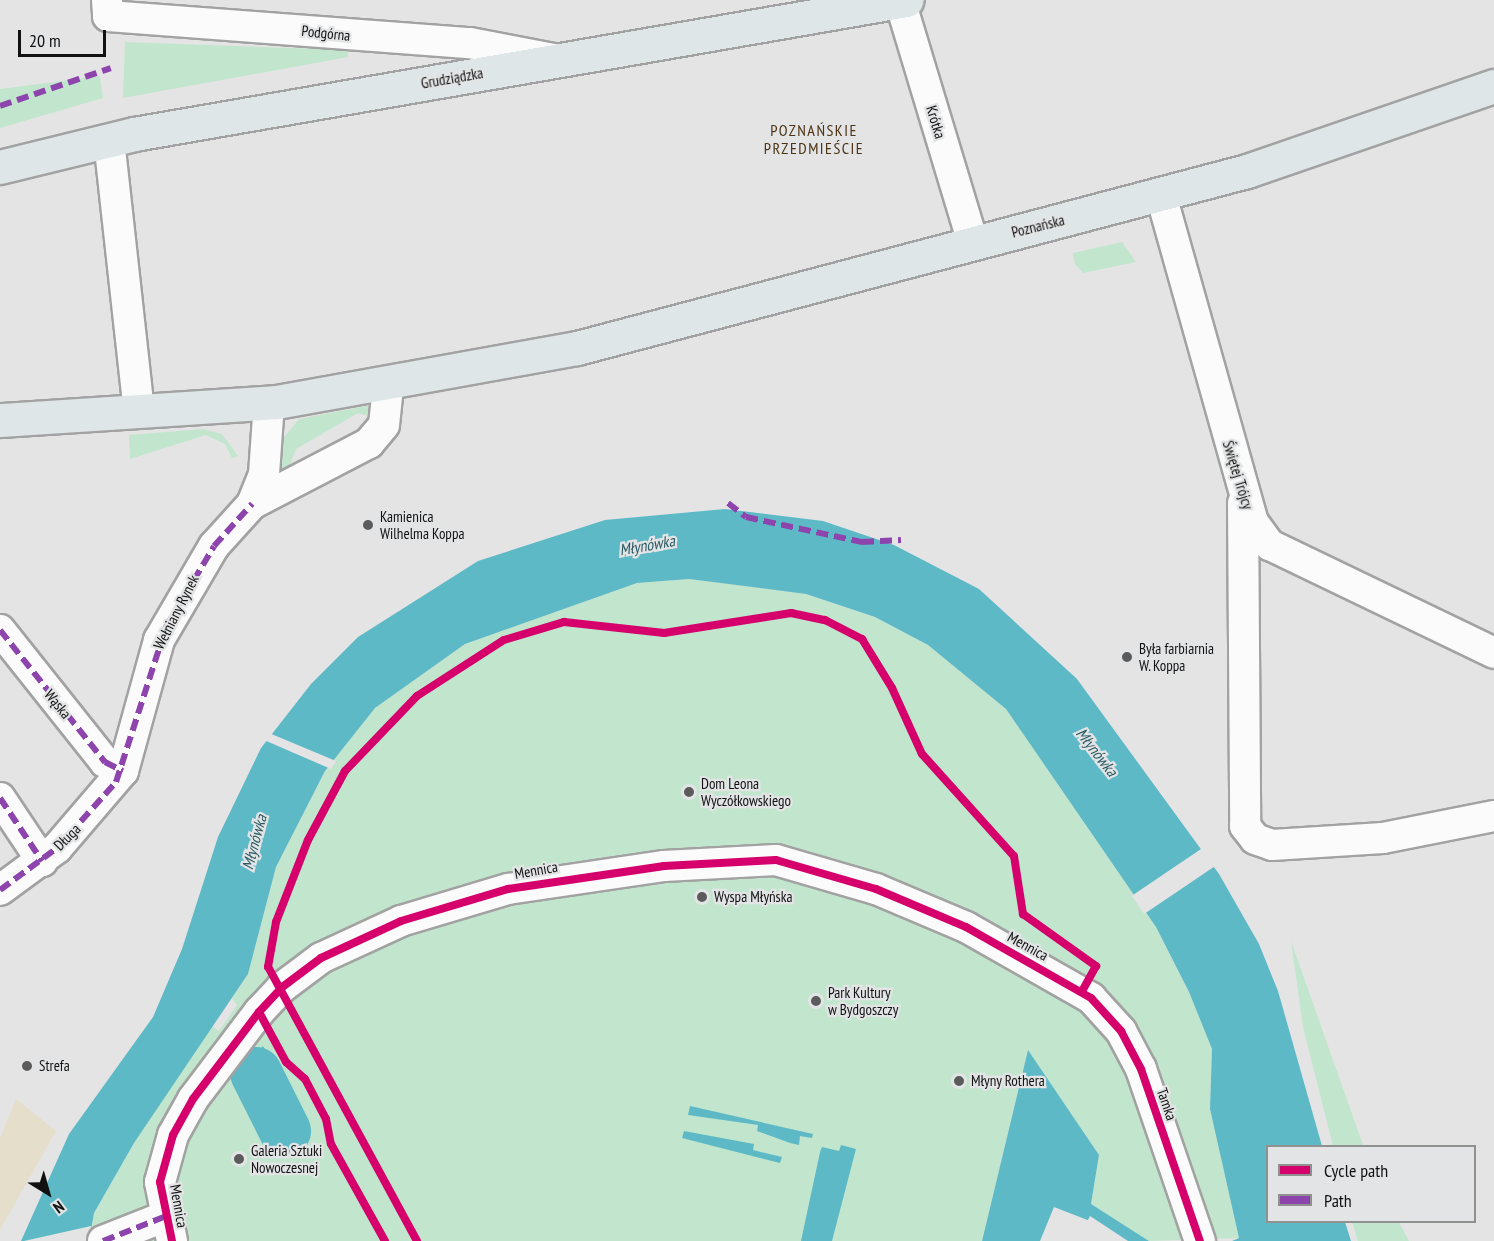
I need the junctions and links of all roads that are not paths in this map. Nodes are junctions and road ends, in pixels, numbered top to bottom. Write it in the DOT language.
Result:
graph roads {
  1 [pos="107,0"];
  2 [pos="903,1"];
  3 [pos="559,61"];
  4 [pos="1494,86"];
  5 [pos="109,140"];
  6 [pos="0,167"];
  7 [pos="1161,195"];
  8 [pos="972,243"];
  9 [pos="388,386"];
  10 [pos="269,403"];
  11 [pos="139,410"];
  12 [pos="0,420"];
  13 [pos="1243,497"];
  14 [pos="252,504"];
  15 [pos="0,630"];
  16 [pos="1494,653"];
  17 [pos="123,771"];
  18 [pos="0,798"];
  19 [pos="1494,816"];
  20 [pos="42,861"];
  21 [pos="0,890"];
  22 [pos="1082,991"];
  23 [pos="168,1229"];
  24 [pos="103,1241"];
  25 [pos="1200,1241"];
  1 -- 3 [label="street, Podgórna"];
  2 -- 3 [label="main road, Grudziądzka"];
  2 -- 8 [label="street, Krótka"];
  3 -- 5 [label="main road, Grudziądzka"];
  4 -- 7 [label="main road, Poznańska"];
  5 -- 6 [label="main road, Grudziądzka"];
  5 -- 11 [label="street"];
  7 -- 8 [label="main road, Poznańska"];
  7 -- 13 [label="street, Świętej Trójcy"];
  8 -- 9 [label="main road, Poznańska"];
  9 -- 10 [label="main road"];
  9 -- 14 [label="street, Wełniany Rynek"];
  10 -- 11 [label="main road"];
  10 -- 14 [label="street, Wełniany Rynek"];
  11 -- 12 [label="main road"];
  13 -- 16 [label="street, Świętej Trójcy"];
  13 -- 19 [label="street"];
  14 -- 17 [label="street, Wełniany Rynek"];
  15 -- 17 [label="street, Wąska"];
  17 -- 20 [label="street, Długa"];
  18 -- 20 [label="street"];
  20 -- 21 [label="street, Długa"];
  22 -- 23 [label="street, Mennica"];
  22 -- 25 [label="street, Tamka"];
  23 -- 24 [label="street"];
}
